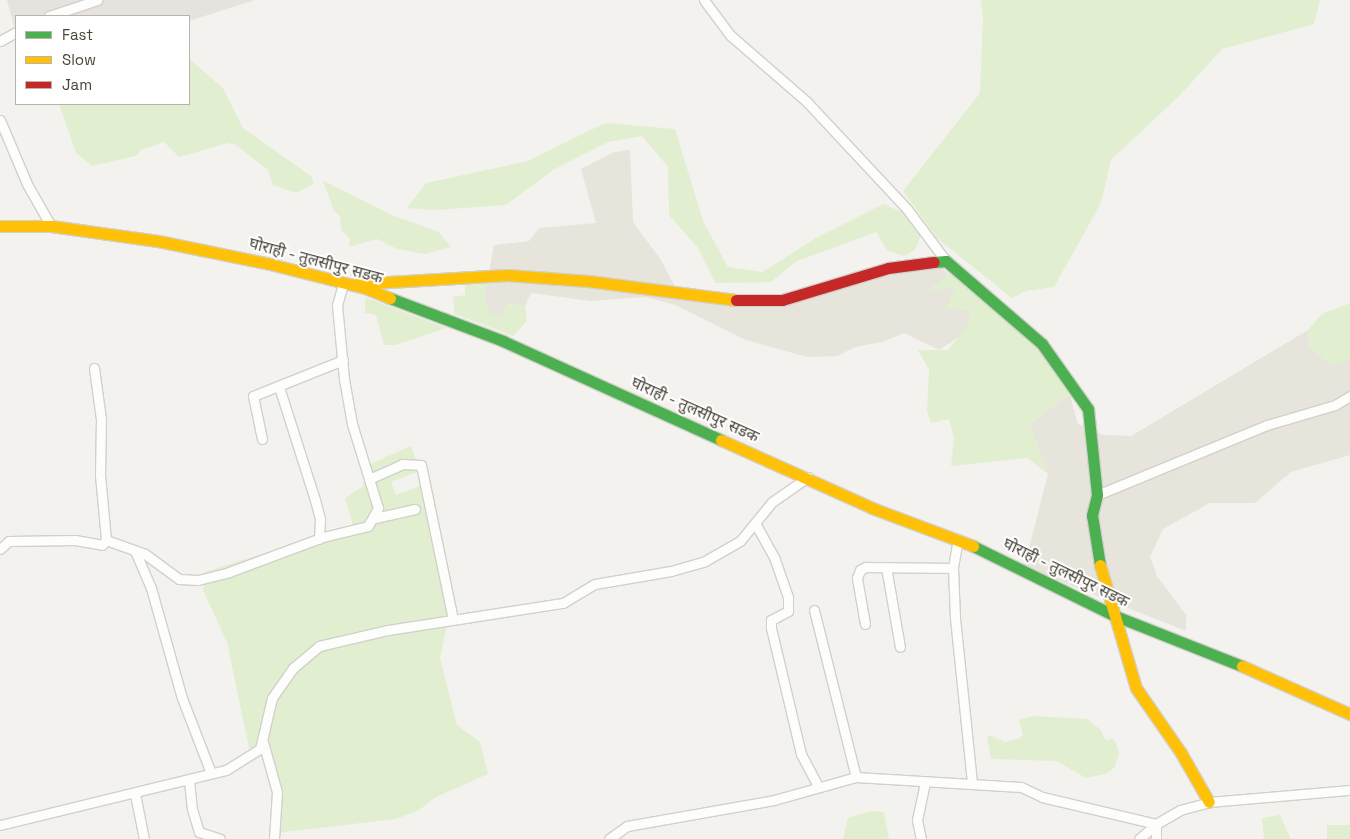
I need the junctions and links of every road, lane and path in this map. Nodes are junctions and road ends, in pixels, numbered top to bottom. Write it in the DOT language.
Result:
graph roads {
  1 [pos="97,0"];
  2 [pos="704,0"];
  3 [pos="53,15"];
  4 [pos="15,33"];
  5 [pos="0,41"];
  6 [pos="0,120"];
  7 [pos="0,226"];
  8 [pos="51,226"];
  9 [pos="946,261"];
  10 [pos="345,284"];
  11 [pos="343,360"];
  12 [pos="94,368"];
  13 [pos="279,387"];
  14 [pos="1350,396"];
  15 [pos="262,439"];
  16 [pos="808,477"];
  17 [pos="369,479"];
  18 [pos="1097,495"];
  19 [pos="415,508"];
  20 [pos="375,518"];
  21 [pos="755,523"];
  22 [pos="319,539"];
  23 [pos="958,539"];
  24 [pos="106,540"];
  25 [pos="0,549"];
  26 [pos="135,551"];
  27 [pos="886,567"];
  28 [pos="953,568"];
  29 [pos="814,610"];
  30 [pos="1113,615"];
  31 [pos="453,619"];
  32 [pos="865,624"];
  33 [pos="900,647"];
  34 [pos="1350,714"];
  35 [pos="262,741"];
  36 [pos="211,773"];
  37 [pos="856,777"];
  38 [pos="189,781"];
  39 [pos="925,782"];
  40 [pos="972,783"];
  41 [pos="818,786"];
  42 [pos="1350,790"];
  43 [pos="135,794"];
  44 [pos="1209,802"];
  45 [pos="1156,824"];
  46 [pos="0,825"];
  47 [pos="144,839"];
  48 [pos="220,839"];
  49 [pos="274,839"];
  50 [pos="610,839"];
  51 [pos="921,839"];
  52 [pos="1139,839"];
  53 [pos="1156,839"];
  1 -- 3 [label="street"];
  2 -- 9 [label="street"];
  4 -- 5 [label="street"];
  6 -- 8 [label="street"];
  7 -- 8 [label="main road, घोराही - तुलसीपुर सडक"];
  8 -- 10 [label="main road, घोराही - तुलसीपुर सडक"];
  9 -- 10 [label="main road"];
  9 -- 18 [label="main road"];
  10 -- 11 [label="street"];
  10 -- 16 [label="main road, घोराही - तुलसीपुर सडक"];
  11 -- 13 [label="street"];
  11 -- 17 [label="street"];
  12 -- 24 [label="street"];
  13 -- 15 [label="street"];
  13 -- 22 [label="street"];
  14 -- 18 [label="street"];
  16 -- 21 [label="street"];
  16 -- 23 [label="main road, घोराही - तुलसीपुर सडक"];
  17 -- 20 [label="street"];
  17 -- 31 [label="street"];
  18 -- 30 [label="main road"];
  19 -- 20 [label="street"];
  20 -- 22 [label="street"];
  21 -- 31 [label="street"];
  21 -- 41 [label="street"];
  22 -- 26 [label="street"];
  23 -- 28 [label="street"];
  23 -- 30 [label="main road, घोराही - तुलसीपुर सडक"];
  24 -- 25 [label="street"];
  24 -- 26 [label="street"];
  26 -- 36 [label="street"];
  27 -- 28 [label="street"];
  27 -- 32 [label="street"];
  27 -- 33 [label="street"];
  28 -- 40 [label="street"];
  29 -- 37 [label="street"];
  30 -- 34 [label="main road, घोराही - तुलसीपुर सडक"];
  30 -- 44 [label="main road"];
  31 -- 35 [label="street"];
  35 -- 36 [label="street"];
  35 -- 49 [label="street"];
  36 -- 38 [label="street"];
  37 -- 39 [label="street"];
  37 -- 41 [label="street"];
  38 -- 43 [label="street"];
  38 -- 48 [label="street"];
  39 -- 40 [label="street"];
  39 -- 51 [label="street"];
  40 -- 45 [label="street"];
  41 -- 50 [label="street"];
  42 -- 44 [label="street"];
  43 -- 46 [label="street"];
  43 -- 47 [label="street"];
  44 -- 45 [label="street"];
  45 -- 52 [label="street"];
  45 -- 53 [label="street"];
}
